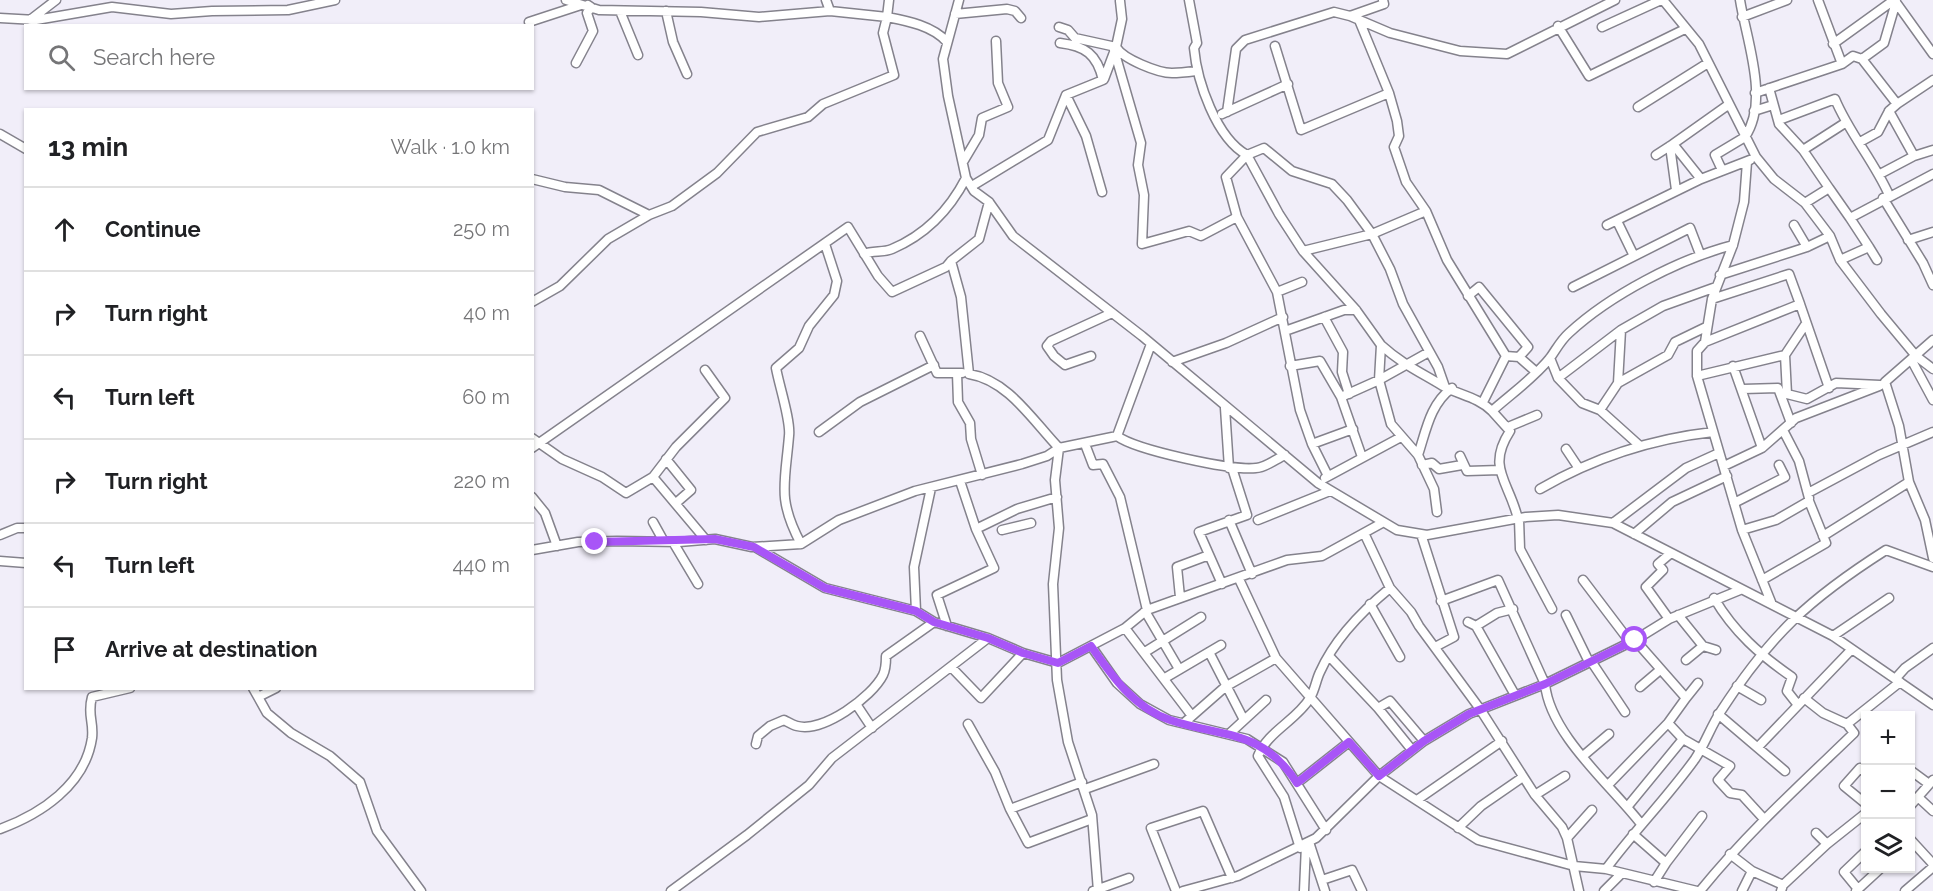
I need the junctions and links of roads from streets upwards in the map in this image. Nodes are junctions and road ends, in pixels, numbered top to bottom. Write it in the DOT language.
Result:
graph roads {
  1 [pos="56,0"];
  2 [pos="335,0"];
  3 [pos="566,0"];
  4 [pos="826,0"];
  5 [pos="889,0"];
  6 [pos="1189,0"];
  7 [pos="1383,0"];
  8 [pos="1615,0"];
  9 [pos="1662,0"];
  10 [pos="1740,0"];
  11 [pos="1787,0"];
  12 [pos="1818,0"];
  13 [pos="1120,1"];
  14 [pos="1895,1"];
  15 [pos="1600,3"];
  16 [pos="586,4"];
  17 [pos="956,5"];
  18 [pos="620,11"];
  19 [pos="666,11"];
  20 [pos="830,11"];
  21 [pos="1350,16"];
  22 [pos="887,17"];
  23 [pos="1742,17"];
  24 [pos="0,18"];
  25 [pos="1021,18"];
  26 [pos="30,20"];
  27 [pos="1359,20"];
  28 [pos="530,22"];
  29 [pos="1558,26"];
  30 [pos="1059,27"];
  31 [pos="1602,27"];
  32 [pos="1685,29"];
  33 [pos="996,41"];
  34 [pos="946,42"];
  35 [pos="1077,42"];
  36 [pos="1060,43"];
  37 [pos="1833,44"];
  38 [pos="1275,46"];
  39 [pos="1115,49"];
  40 [pos="1933,54"];
  41 [pos="638,55"];
  42 [pos="1862,59"];
  43 [pos="576,63"];
  44 [pos="1708,63"];
  45 [pos="1842,64"];
  46 [pos="1196,71"];
  47 [pos="687,74"];
  48 [pos="1103,80"];
  49 [pos="1933,80"];
  50 [pos="1288,84"];
  51 [pos="1769,88"];
  52 [pos="1389,93"];
  53 [pos="1755,93"];
  54 [pos="1065,95"];
  55 [pos="1897,104"];
  56 [pos="1728,105"];
  57 [pos="1773,105"];
  58 [pos="1638,107"];
  59 [pos="1754,111"];
  60 [pos="1889,111"];
  61 [pos="1227,112"];
  62 [pos="1215,117"];
  63 [pos="1779,120"];
  64 [pos="1845,123"];
  65 [pos="0,134"];
  66 [pos="1745,137"];
  67 [pos="1860,142"];
  68 [pos="1671,145"];
  69 [pos="24,149"];
  70 [pos="1803,150"];
  71 [pos="1933,150"];
  72 [pos="1247,155"];
  73 [pos="1656,155"];
  74 [pos="1914,156"];
  75 [pos="1756,157"];
  76 [pos="963,162"];
  77 [pos="1747,162"];
  78 [pos="1722,171"];
  79 [pos="1880,174"];
  80 [pos="1933,174"];
  81 [pos="966,178"];
  82 [pos="534,179"];
  83 [pos="1701,179"];
  84 [pos="972,186"];
  85 [pos="1829,188"];
  86 [pos="1676,190"];
  87 [pos="1102,192"];
  88 [pos="1886,197"];
  89 [pos="989,202"];
  90 [pos="1805,202"];
  91 [pos="1426,211"];
  92 [pos="649,215"];
  93 [pos="1237,217"];
  94 [pos="1850,218"];
  95 [pos="1617,221"];
  96 [pos="1608,225"];
  97 [pos="1794,225"];
  98 [pos="1933,232"];
  99 [pos="1371,234"];
  100 [pos="1830,236"];
  101 [pos="1908,240"];
  102 [pos="825,244"];
  103 [pos="1732,245"];
  104 [pos="1807,247"];
  105 [pos="1869,247"];
  106 [pos="1303,250"];
  107 [pos="864,254"];
  108 [pos="1700,254"];
  109 [pos="1634,256"];
  110 [pos="1840,260"];
  111 [pos="1878,260"];
  112 [pos="951,261"];
  113 [pos="1720,275"];
  114 [pos="1302,282"];
  115 [pos="1933,285"];
  116 [pos="1573,287"];
  117 [pos="1716,287"];
  118 [pos="1277,292"];
  119 [pos="1468,296"];
  120 [pos="1712,299"];
  121 [pos="534,301"];
  122 [pos="1800,304"];
  123 [pos="1356,310"];
  124 [pos="1113,313"];
  125 [pos="1282,317"];
  126 [pos="1324,317"];
  127 [pos="1805,325"];
  128 [pos="1706,327"];
  129 [pos="1621,330"];
  130 [pos="1285,331"];
  131 [pos="920,336"];
  132 [pos="1933,340"];
  133 [pos="1705,342"];
  134 [pos="1151,344"];
  135 [pos="1381,345"];
  136 [pos="1429,352"];
  137 [pos="1785,355"];
  138 [pos="1091,356"];
  139 [pos="1506,356"];
  140 [pos="1519,357"];
  141 [pos="1550,358"];
  142 [pos="1914,358"];
  143 [pos="1172,362"];
  144 [pos="934,365"];
  145 [pos="1290,366"];
  146 [pos="1404,366"];
  147 [pos="1733,366"];
  148 [pos="1933,369"];
  149 [pos="705,370"];
  150 [pos="1535,371"];
  151 [pos="957,373"];
  152 [pos="969,374"];
  153 [pos="1697,376"];
  154 [pos="1558,378"];
  155 [pos="1379,380"];
  156 [pos="1618,383"];
  157 [pos="1882,384"];
  158 [pos="1449,388"];
  159 [pos="1829,388"];
  160 [pos="1743,389"];
  161 [pos="1345,396"];
  162 [pos="1933,400"];
  163 [pos="1483,402"];
  164 [pos="1226,408"];
  165 [pos="1600,410"];
  166 [pos="1492,411"];
  167 [pos="1537,415"];
  168 [pos="1791,423"];
  169 [pos="1508,427"];
  170 [pos="1353,429"];
  171 [pos="819,432"];
  172 [pos="1713,432"];
  173 [pos="1784,432"];
  174 [pos="1933,433"];
  175 [pos="1117,436"];
  176 [pos="1401,437"];
  177 [pos="534,443"];
  178 [pos="1085,444"];
  179 [pos="1311,444"];
  180 [pos="1904,445"];
  181 [pos="1640,446"];
  182 [pos="1059,448"];
  183 [pos="1762,448"];
  184 [pos="1566,449"];
  185 [pos="1719,453"];
  186 [pos="1285,455"];
  187 [pos="1418,455"];
  188 [pos="1362,457"];
  189 [pos="666,459"];
  190 [pos="1422,465"];
  191 [pos="1779,465"];
  192 [pos="1724,466"];
  193 [pos="1578,467"];
  194 [pos="1230,468"];
  195 [pos="1500,470"];
  196 [pos="982,475"];
  197 [pos="1328,476"];
  198 [pos="1727,476"];
  199 [pos="653,477"];
  200 [pos="960,481"];
  201 [pos="1909,482"];
  202 [pos="1318,483"];
  203 [pos="931,488"];
  204 [pos="1540,489"];
  205 [pos="1330,491"];
  206 [pos="1057,496"];
  207 [pos="1808,497"];
  208 [pos="534,499"];
  209 [pos="676,503"];
  210 [pos="1734,503"];
  211 [pos="1017,509"];
  212 [pos="1437,512"];
  213 [pos="1519,519"];
  214 [pos="1229,520"];
  215 [pos="1258,520"];
  216 [pos="653,522"];
  217 [pos="1031,523"];
  218 [pos="1382,523"];
  219 [pos="1613,523"];
  220 [pos="1021,525"];
  221 [pos="24,528"];
  222 [pos="976,529"];
  223 [pos="1002,530"];
  224 [pos="1742,530"];
  225 [pos="1421,534"];
  226 [pos="1634,534"];
  227 [pos="1931,534"];
  228 [pos="0,535"];
  229 [pos="1365,535"];
  230 [pos="1823,536"];
  231 [pos="663,540"];
  232 [pos="706,540"];
  233 [pos="673,542"];
  234 [pos="801,544"];
  235 [pos="557,546"];
  236 [pos="754,547"];
  237 [pos="534,550"];
  238 [pos="1671,553"];
  239 [pos="1209,555"];
  240 [pos="1933,558"];
  241 [pos="0,561"];
  242 [pos="24,563"];
  243 [pos="1933,567"];
  244 [pos="1252,574"];
  245 [pos="1239,579"];
  246 [pos="1583,580"];
  247 [pos="1762,580"];
  248 [pos="698,584"];
  249 [pos="1222,584"];
  250 [pos="1390,588"];
  251 [pos="1740,590"];
  252 [pos="1180,597"];
  253 [pos="1714,598"];
  254 [pos="1889,598"];
  255 [pos="1441,601"];
  256 [pos="1771,602"];
  257 [pos="1370,604"];
  258 [pos="1513,609"];
  259 [pos="1552,609"];
  260 [pos="916,611"];
  261 [pos="1146,611"];
  262 [pos="1566,615"];
  263 [pos="1794,616"];
  264 [pos="1201,617"];
  265 [pos="1673,617"];
  266 [pos="934,622"];
  267 [pos="947,626"];
  268 [pos="1125,628"];
  269 [pos="1833,636"];
  270 [pos="988,638"];
  271 [pos="1162,641"];
  272 [pos="1633,641"];
  273 [pos="1221,645"];
  274 [pos="1091,646"];
  275 [pos="1703,646"];
  276 [pos="1435,647"];
  277 [pos="1933,648"];
  278 [pos="1716,650"];
  279 [pos="1851,650"];
  280 [pos="1144,652"];
  281 [pos="1209,652"];
  282 [pos="1023,653"];
  283 [pos="1759,655"];
  284 [pos="1329,656"];
  285 [pos="1400,657"];
  286 [pos="1276,658"];
  287 [pos="1686,660"];
  288 [pos="1590,661"];
  289 [pos="1058,663"];
  290 [pos="952,668"];
  291 [pos="1179,669"];
  292 [pos="1660,670"];
  293 [pos="1165,678"];
  294 [pos="1898,680"];
  295 [pos="1698,683"];
  296 [pos="1545,684"];
  297 [pos="1737,686"];
  298 [pos="1225,687"];
  299 [pos="1640,687"];
  300 [pos="122,690"];
  301 [pos="255,690"];
  302 [pos="272,690"];
  303 [pos="1515,695"];
  304 [pos="258,697"];
  305 [pos="1310,697"];
  306 [pos="1686,698"];
  307 [pos="1804,698"];
  308 [pos="1266,700"];
  309 [pos="1761,700"];
  310 [pos="856,704"];
  311 [pos="1798,705"];
  312 [pos="1933,705"];
  313 [pos="1378,708"];
  314 [pos="1480,709"];
  315 [pos="1625,712"];
  316 [pos="1718,714"];
  317 [pos="1192,716"];
  318 [pos="1244,720"];
  319 [pos="1184,723"];
  320 [pos="1668,723"];
  321 [pos="968,724"];
  322 [pos="1847,724"];
  323 [pos="872,728"];
  324 [pos="1229,734"];
  325 [pos="1609,734"];
  326 [pos="1683,739"];
  327 [pos="1424,741"];
  328 [pos="1502,741"];
  329 [pos="1349,742"];
  330 [pos="756,744"];
  331 [pos="1758,747"];
  332 [pos="1261,748"];
  333 [pos="1700,749"];
  334 [pos="1412,750"];
  335 [pos="1582,756"];
  336 [pos="1154,764"];
  337 [pos="1861,769"];
  338 [pos="1785,771"];
  339 [pos="1915,772"];
  340 [pos="1379,776"];
  341 [pos="1565,776"];
  342 [pos="1523,777"];
  343 [pos="1931,782"];
  344 [pos="1297,783"];
  345 [pos="1608,784"];
  346 [pos="1083,786"];
  347 [pos="1535,795"];
  348 [pos="1918,798"];
  349 [pos="1417,800"];
  350 [pos="1861,800"];
  351 [pos="1915,801"];
  352 [pos="1628,806"];
  353 [pos="1010,809"];
  354 [pos="1592,810"];
  355 [pos="1933,811"];
  356 [pos="1702,816"];
  357 [pos="1861,817"];
  358 [pos="1092,819"];
  359 [pos="1764,819"];
  360 [pos="1641,824"];
  361 [pos="1458,828"];
  362 [pos="0,829"];
  363 [pos="1326,830"];
  364 [pos="1816,833"];
  365 [pos="1633,834"];
  366 [pos="1567,838"];
  367 [pos="1827,844"];
  368 [pos="1305,845"];
  369 [pos="1915,846"];
  370 [pos="1730,854"];
  371 [pos="1861,855"];
  372 [pos="1666,863"];
  373 [pos="1574,866"];
  374 [pos="1933,866"];
  375 [pos="1606,869"];
  376 [pos="1752,871"];
  377 [pos="1622,873"];
  378 [pos="1876,873"];
  379 [pos="1129,878"];
  380 [pos="1232,878"];
  381 [pos="1322,880"];
  382 [pos="1654,882"];
  383 [pos="1782,888"];
  384 [pos="1200,889"];
  385 [pos="1679,889"];
  386 [pos="1857,890"];
  387 [pos="422,891"];
  388 [pos="670,891"];
  389 [pos="1096,891"];
  390 [pos="1176,891"];
  391 [pos="1183,891"];
  392 [pos="1304,891"];
  393 [pos="1325,891"];
  394 [pos="1362,891"];
  395 [pos="1579,891"];
  396 [pos="1604,891"];
  397 [pos="1698,891"];
  398 [pos="1742,891"];
  399 [pos="1905,891"];
  1 -- 26 [label="street"];
  2 -- 26 [label="street"];
  3 -- 16 [label="street"];
  4 -- 20 [label="street"];
  5 -- 22 [label="street"];
  6 -- 46 [label="street"];
  7 -- 21 [label="street"];
  8 -- 15 [label="street"];
  9 -- 31 [label="street"];
  9 -- 32 [label="street"];
  10 -- 23 [label="street"];
  11 -- 23 [label="street"];
  12 -- 37 [label="street"];
  13 -- 39 [label="street"];
  14 -- 37 [label="street"];
  14 -- 40 [label="street"];
  14 -- 42 [label="street"];
  15 -- 29 [label="street"];
  16 -- 18 [label="street"];
  16 -- 28 [label="street"];
  16 -- 43 [label="street"];
  17 -- 25 [label="street"];
  17 -- 34 [label="street"];
  18 -- 19 [label="street"];
  18 -- 41 [label="street"];
  19 -- 20 [label="street"];
  19 -- 47 [label="street"];
  20 -- 22 [label="street"];
  21 -- 27 [label="street"];
  21 -- 61 [label="street"];
  22 -- 34 [label="street"];
  22 -- 92 [label="street"];
  23 -- 53 [label="street"];
  24 -- 26 [label="street"];
  27 -- 29 [label="street"];
  27 -- 52 [label="street"];
  29 -- 32 [label="street"];
  30 -- 35 [label="street"];
  32 -- 44 [label="street"];
  33 -- 76 [label="street"];
  34 -- 76 [label="street"];
  35 -- 36 [label="street"];
  35 -- 39 [label="street"];
  35 -- 48 [label="street"];
  37 -- 45 [label="street"];
  38 -- 50 [label="street"];
  39 -- 46 [label="street"];
  39 -- 48 [label="street"];
  39 -- 93 [label="street"];
  42 -- 45 [label="street"];
  42 -- 55 [label="street"];
  44 -- 56 [label="street"];
  44 -- 58 [label="street"];
  45 -- 51 [label="street"];
  46 -- 62 [label="street"];
  48 -- 54 [label="street"];
  49 -- 55 [label="street"];
  50 -- 52 [label="street"];
  50 -- 61 [label="street"];
  51 -- 53 [label="street"];
  51 -- 57 [label="street"];
  52 -- 91 [label="street"];
  53 -- 59 [label="street"];
  54 -- 84 [label="street"];
  54 -- 87 [label="street"];
  55 -- 60 [label="street"];
  56 -- 66 [label="street"];
  56 -- 68 [label="street"];
  57 -- 59 [label="street"];
  57 -- 63 [label="street"];
  59 -- 66 [label="street"];
  60 -- 67 [label="street"];
  60 -- 74 [label="street"];
  61 -- 62 [label="street"];
  62 -- 72 [label="street"];
  63 -- 64 [label="street"];
  63 -- 70 [label="street"];
  64 -- 67 [label="street"];
  64 -- 70 [label="street"];
  65 -- 69 [label="street"];
  66 -- 75 [label="street"];
  66 -- 78 [label="street"];
  67 -- 79 [label="street"];
  68 -- 73 [label="street"];
  68 -- 83 [label="street"];
  68 -- 86 [label="street"];
  70 -- 85 [label="street"];
  71 -- 74 [label="street"];
  72 -- 93 [label="street"];
  72 -- 99 [label="street"];
  72 -- 106 [label="street"];
  74 -- 79 [label="street"];
  75 -- 77 [label="street"];
  75 -- 90 [label="street"];
  76 -- 81 [label="street"];
  77 -- 78 [label="street"];
  77 -- 103 [label="street"];
  78 -- 83 [label="street"];
  79 -- 88 [label="street"];
  80 -- 88 [label="street"];
  81 -- 84 [label="street"];
  81 -- 107 [label="street"];
  82 -- 92 [label="street"];
  83 -- 86 [label="street"];
  84 -- 89 [label="street"];
  85 -- 90 [label="street"];
  85 -- 94 [label="street"];
  86 -- 95 [label="street"];
  88 -- 94 [label="street"];
  88 -- 101 [label="street"];
  89 -- 112 [label="street"];
  89 -- 124 [label="street"];
  90 -- 100 [label="street"];
  91 -- 99 [label="street"];
  91 -- 119 [label="street"];
  92 -- 121 [label="street"];
  93 -- 118 [label="street"];
  94 -- 105 [label="street"];
  95 -- 96 [label="street"];
  95 -- 109 [label="street"];
  97 -- 104 [label="street"];
  98 -- 101 [label="street"];
  99 -- 106 [label="street"];
  99 -- 136 [label="street"];
  100 -- 104 [label="street"];
  100 -- 110 [label="street"];
  101 -- 115 [label="street"];
  102 -- 107 [label="street"];
  102 -- 177 [label="street"];
  102 -- 234 [label="street"];
  103 -- 108 [label="street"];
  103 -- 113 [label="street"];
  104 -- 113 [label="street"];
  105 -- 110 [label="street"];
  105 -- 111 [label="street"];
  106 -- 123 [label="street"];
  107 -- 112 [label="street"];
  108 -- 109 [label="street"];
  108 -- 141 [label="street"];
  109 -- 116 [label="street"];
  110 -- 142 [label="street"];
  112 -- 152 [label="street"];
  113 -- 117 [label="street"];
  114 -- 118 [label="street"];
  117 -- 120 [label="street"];
  117 -- 129 [label="street"];
  118 -- 125 [label="street"];
  119 -- 139 [label="street"];
  119 -- 140 [label="street"];
  120 -- 122 [label="street"];
  120 -- 128 [label="street"];
  122 -- 127 [label="street"];
  122 -- 133 [label="street"];
  123 -- 126 [label="street"];
  123 -- 135 [label="street"];
  124 -- 134 [label="street"];
  124 -- 138 [label="street"];
  125 -- 130 [label="street"];
  125 -- 143 [label="street"];
  126 -- 130 [label="street"];
  126 -- 161 [label="street"];
  127 -- 137 [label="street"];
  127 -- 159 [label="street"];
  128 -- 133 [label="street"];
  128 -- 156 [label="street"];
  129 -- 154 [label="street"];
  129 -- 156 [label="street"];
  130 -- 145 [label="street"];
  131 -- 144 [label="street"];
  132 -- 142 [label="street"];
  133 -- 153 [label="street"];
  134 -- 143 [label="street"];
  134 -- 175 [label="street"];
  135 -- 146 [label="street"];
  135 -- 155 [label="street"];
  136 -- 146 [label="street"];
  136 -- 158 [label="street"];
  137 -- 147 [label="street"];
  137 -- 159 [label="street"];
  139 -- 140 [label="street"];
  139 -- 163 [label="street"];
  140 -- 150 [label="street"];
  141 -- 150 [label="street"];
  141 -- 154 [label="street"];
  142 -- 148 [label="street"];
  142 -- 157 [label="street"];
  142 -- 162 [label="street"];
  143 -- 164 [label="street"];
  144 -- 151 [label="street"];
  144 -- 171 [label="street"];
  145 -- 161 [label="street"];
  145 -- 179 [label="street"];
  146 -- 155 [label="street"];
  146 -- 158 [label="street"];
  147 -- 153 [label="street"];
  147 -- 160 [label="street"];
  149 -- 189 [label="street"];
  150 -- 166 [label="street"];
  151 -- 152 [label="street"];
  151 -- 196 [label="street"];
  152 -- 182 [label="street"];
  153 -- 172 [label="street"];
  154 -- 165 [label="street"];
  155 -- 161 [label="street"];
  155 -- 176 [label="street"];
  156 -- 165 [label="street"];
  157 -- 159 [label="street"];
  157 -- 168 [label="street"];
  157 -- 180 [label="street"];
  158 -- 163 [label="street"];
  158 -- 187 [label="street"];
  160 -- 168 [label="street"];
  160 -- 183 [label="street"];
  161 -- 170 [label="street"];
  163 -- 166 [label="street"];
  164 -- 186 [label="street"];
  164 -- 194 [label="street"];
  165 -- 181 [label="street"];
  166 -- 169 [label="street"];
  167 -- 169 [label="street"];
  168 -- 173 [label="street"];
  169 -- 195 [label="street"];
  170 -- 179 [label="street"];
  170 -- 188 [label="street"];
  172 -- 181 [label="street"];
  172 -- 185 [label="street"];
  173 -- 183 [label="street"];
  173 -- 207 [label="street"];
  174 -- 180 [label="street"];
  175 -- 178 [label="street"];
  175 -- 194 [label="street"];
  176 -- 187 [label="street"];
  176 -- 188 [label="street"];
  177 -- 199 [label="street"];
  178 -- 182 [label="street"];
  178 -- 261 [label="street"];
  179 -- 197 [label="street"];
  180 -- 201 [label="street"];
  180 -- 207 [label="street"];
  181 -- 193 [label="street"];
  182 -- 196 [label="street"];
  182 -- 206 [label="street"];
  183 -- 192 [label="street"];
  184 -- 193 [label="street"];
  185 -- 192 [label="street"];
  185 -- 219 [label="street"];
  186 -- 194 [label="street"];
  186 -- 202 [label="street"];
  187 -- 190 [label="street"];
  188 -- 197 [label="street"];
  189 -- 199 [label="street"];
  189 -- 209 [label="street"];
  190 -- 195 [label="street"];
  190 -- 212 [label="street"];
  191 -- 210 [label="street"];
  192 -- 198 [label="street"];
  193 -- 204 [label="street"];
  194 -- 214 [label="street"];
  195 -- 213 [label="street"];
  196 -- 200 [label="street"];
  197 -- 202 [label="street"];
  198 -- 210 [label="street"];
  198 -- 226 [label="street"];
  199 -- 209 [label="street"];
  200 -- 203 [label="street"];
  200 -- 222 [label="street"];
  201 -- 227 [label="street"];
  201 -- 230 [label="street"];
  202 -- 205 [label="street"];
  203 -- 234 [label="street"];
  203 -- 260 [label="street"];
  205 -- 215 [label="street"];
  205 -- 218 [label="street"];
  206 -- 211 [label="street"];
  206 -- 289 [label="street"];
  207 -- 224 [label="street"];
  207 -- 230 [label="street"];
  208 -- 235 [label="street"];
  209 -- 232 [label="street"];
  210 -- 224 [label="street"];
  211 -- 220 [label="street"];
  211 -- 222 [label="street"];
  213 -- 219 [label="street"];
  213 -- 225 [label="street"];
  213 -- 259 [label="street"];
  214 -- 239 [label="street"];
  214 -- 244 [label="street"];
  216 -- 231 [label="street"];
  217 -- 220 [label="street"];
  218 -- 225 [label="street"];
  218 -- 229 [label="street"];
  219 -- 226 [label="street"];
  220 -- 223 [label="street"];
  221 -- 228 [label="street"];
  222 -- 267 [label="street"];
  224 -- 247 [label="street"];
  225 -- 255 [label="street"];
  226 -- 238 [label="street"];
  227 -- 240 [label="street"];
  229 -- 244 [label="street"];
  229 -- 250 [label="street"];
  230 -- 247 [label="street"];
  231 -- 233 [label="street"];
  231 -- 235 [label="street"];
  232 -- 233 [label="street"];
  232 -- 236 [label="street"];
  233 -- 248 [label="street"];
  234 -- 236 [label="street"];
  235 -- 237 [label="street"];
  236 -- 260 [label="street"];
  238 -- 251 [label="street"];
  238 -- 265 [label="street"];
  239 -- 249 [label="street"];
  239 -- 252 [label="street"];
  241 -- 242 [label="street"];
  243 -- 263 [label="street"];
  244 -- 245 [label="street"];
  245 -- 249 [label="street"];
  245 -- 286 [label="street"];
  246 -- 272 [label="street"];
  247 -- 256 [label="street"];
  249 -- 252 [label="street"];
  250 -- 257 [label="street"];
  250 -- 276 [label="street"];
  251 -- 253 [label="street"];
  251 -- 256 [label="street"];
  252 -- 261 [label="street"];
  253 -- 265 [label="street"];
  253 -- 283 [label="street"];
  254 -- 269 [label="street"];
  255 -- 258 [label="street"];
  255 -- 276 [label="street"];
  256 -- 263 [label="street"];
  257 -- 284 [label="street"];
  257 -- 285 [label="street"];
  258 -- 296 [label="street"];
  258 -- 303 [label="street"];
  260 -- 266 [label="street"];
  261 -- 268 [label="street"];
  261 -- 271 [label="street"];
  262 -- 288 [label="street"];
  263 -- 269 [label="street"];
  263 -- 283 [label="street"];
  264 -- 271 [label="street"];
  265 -- 272 [label="street"];
  265 -- 275 [label="street"];
  266 -- 267 [label="street"];
  266 -- 310 [label="street"];
  267 -- 270 [label="street"];
  268 -- 274 [label="street"];
  268 -- 280 [label="street"];
  269 -- 279 [label="street"];
  270 -- 282 [label="street"];
  270 -- 290 [label="street"];
  271 -- 280 [label="street"];
  271 -- 291 [label="street"];
  272 -- 288 [label="street"];
  272 -- 292 [label="street"];
  273 -- 281 [label="street"];
  274 -- 289 [label="street"];
  274 -- 319 [label="street"];
  275 -- 278 [label="street"];
  275 -- 287 [label="street"];
  276 -- 314 [label="street"];
  277 -- 294 [label="street"];
  279 -- 294 [label="street"];
  279 -- 307 [label="street"];
  280 -- 293 [label="street"];
  281 -- 291 [label="street"];
  281 -- 298 [label="street"];
  282 -- 289 [label="street"];
  282 -- 290 [label="street"];
  283 -- 297 [label="street"];
  283 -- 311 [label="street"];
  284 -- 305 [label="street"];
  284 -- 313 [label="street"];
  286 -- 298 [label="street"];
  286 -- 305 [label="street"];
  288 -- 296 [label="street"];
  288 -- 315 [label="street"];
  289 -- 346 [label="street"];
  290 -- 323 [label="street"];
  291 -- 293 [label="street"];
  292 -- 299 [label="street"];
  292 -- 306 [label="street"];
  293 -- 317 [label="street"];
  294 -- 312 [label="street"];
  294 -- 322 [label="street"];
  295 -- 306 [label="street"];
  296 -- 303 [label="street"];
  296 -- 335 [label="street"];
  297 -- 309 [label="street"];
  297 -- 316 [label="street"];
  298 -- 317 [label="street"];
  298 -- 318 [label="street"];
  300 -- 362 [label="street"];
  301 -- 304 [label="street"];
  302 -- 304 [label="street"];
  303 -- 314 [label="street"];
  304 -- 387 [label="street"];
  305 -- 329 [label="street"];
  305 -- 332 [label="street"];
  306 -- 320 [label="street"];
  307 -- 311 [label="street"];
  307 -- 322 [label="street"];
  308 -- 318 [label="street"];
  310 -- 323 [label="street"];
  310 -- 330 [label="street"];
  311 -- 331 [label="street"];
  313 -- 327 [label="street"];
  313 -- 334 [label="street"];
  314 -- 327 [label="street"];
  314 -- 328 [label="street"];
  316 -- 331 [label="street"];
  316 -- 333 [label="street"];
  317 -- 319 [label="street"];
  318 -- 324 [label="street"];
  319 -- 324 [label="street"];
  320 -- 326 [label="street"];
  320 -- 345 [label="street"];
  321 -- 353 [label="street"];
  322 -- 359 [label="street"];
  323 -- 388 [label="street"];
  324 -- 332 [label="street"];
  325 -- 335 [label="street"];
  326 -- 333 [label="street"];
  326 -- 352 [label="street"];
  327 -- 334 [label="street"];
  328 -- 342 [label="street"];
  328 -- 349 [label="street"];
  329 -- 340 [label="street"];
  329 -- 344 [label="street"];
  331 -- 338 [label="street"];
  332 -- 344 [label="street"];
  332 -- 368 [label="street"];
  333 -- 359 [label="street"];
  333 -- 360 [label="street"];
  334 -- 340 [label="street"];
  335 -- 345 [label="street"];
  336 -- 346 [label="street"];
  337 -- 350 [label="street"];
  339 -- 343 [label="street"];
  340 -- 349 [label="street"];
  340 -- 363 [label="street"];
  341 -- 347 [label="street"];
  342 -- 347 [label="street"];
  342 -- 361 [label="street"];
  343 -- 348 [label="street"];
  344 -- 363 [label="street"];
  345 -- 352 [label="street"];
  346 -- 353 [label="street"];
  346 -- 358 [label="street"];
  347 -- 366 [label="street"];
  348 -- 351 [label="street"];
  348 -- 355 [label="street"];
  349 -- 361 [label="street"];
  352 -- 360 [label="street"];
  353 -- 358 [label="street"];
  354 -- 366 [label="street"];
  356 -- 372 [label="street"];
  357 -- 367 [label="street"];
  358 -- 389 [label="street"];
  359 -- 370 [label="street"];
  360 -- 365 [label="street"];
  361 -- 373 [label="street"];
  363 -- 368 [label="street"];
  364 -- 367 [label="street"];
  365 -- 372 [label="street"];
  365 -- 375 [label="street"];
  366 -- 373 [label="street"];
  367 -- 383 [label="street"];
  368 -- 380 [label="street"];
  368 -- 381 [label="street"];
  368 -- 392 [label="street"];
  369 -- 374 [label="street"];
  370 -- 376 [label="street"];
  370 -- 397 [label="street"];
  371 -- 386 [label="street"];
  372 -- 382 [label="street"];
  373 -- 375 [label="street"];
  373 -- 395 [label="street"];
  374 -- 399 [label="street"];
  375 -- 377 [label="street"];
  376 -- 383 [label="street"];
  376 -- 398 [label="street"];
  377 -- 382 [label="street"];
  377 -- 396 [label="street"];
  378 -- 386 [label="street"];
  379 -- 389 [label="street"];
  380 -- 384 [label="street"];
  380 -- 390 [label="street"];
  381 -- 393 [label="street"];
  381 -- 394 [label="street"];
  382 -- 385 [label="street"];
  384 -- 391 [label="street"];
  385 -- 397 [label="street"];
}
